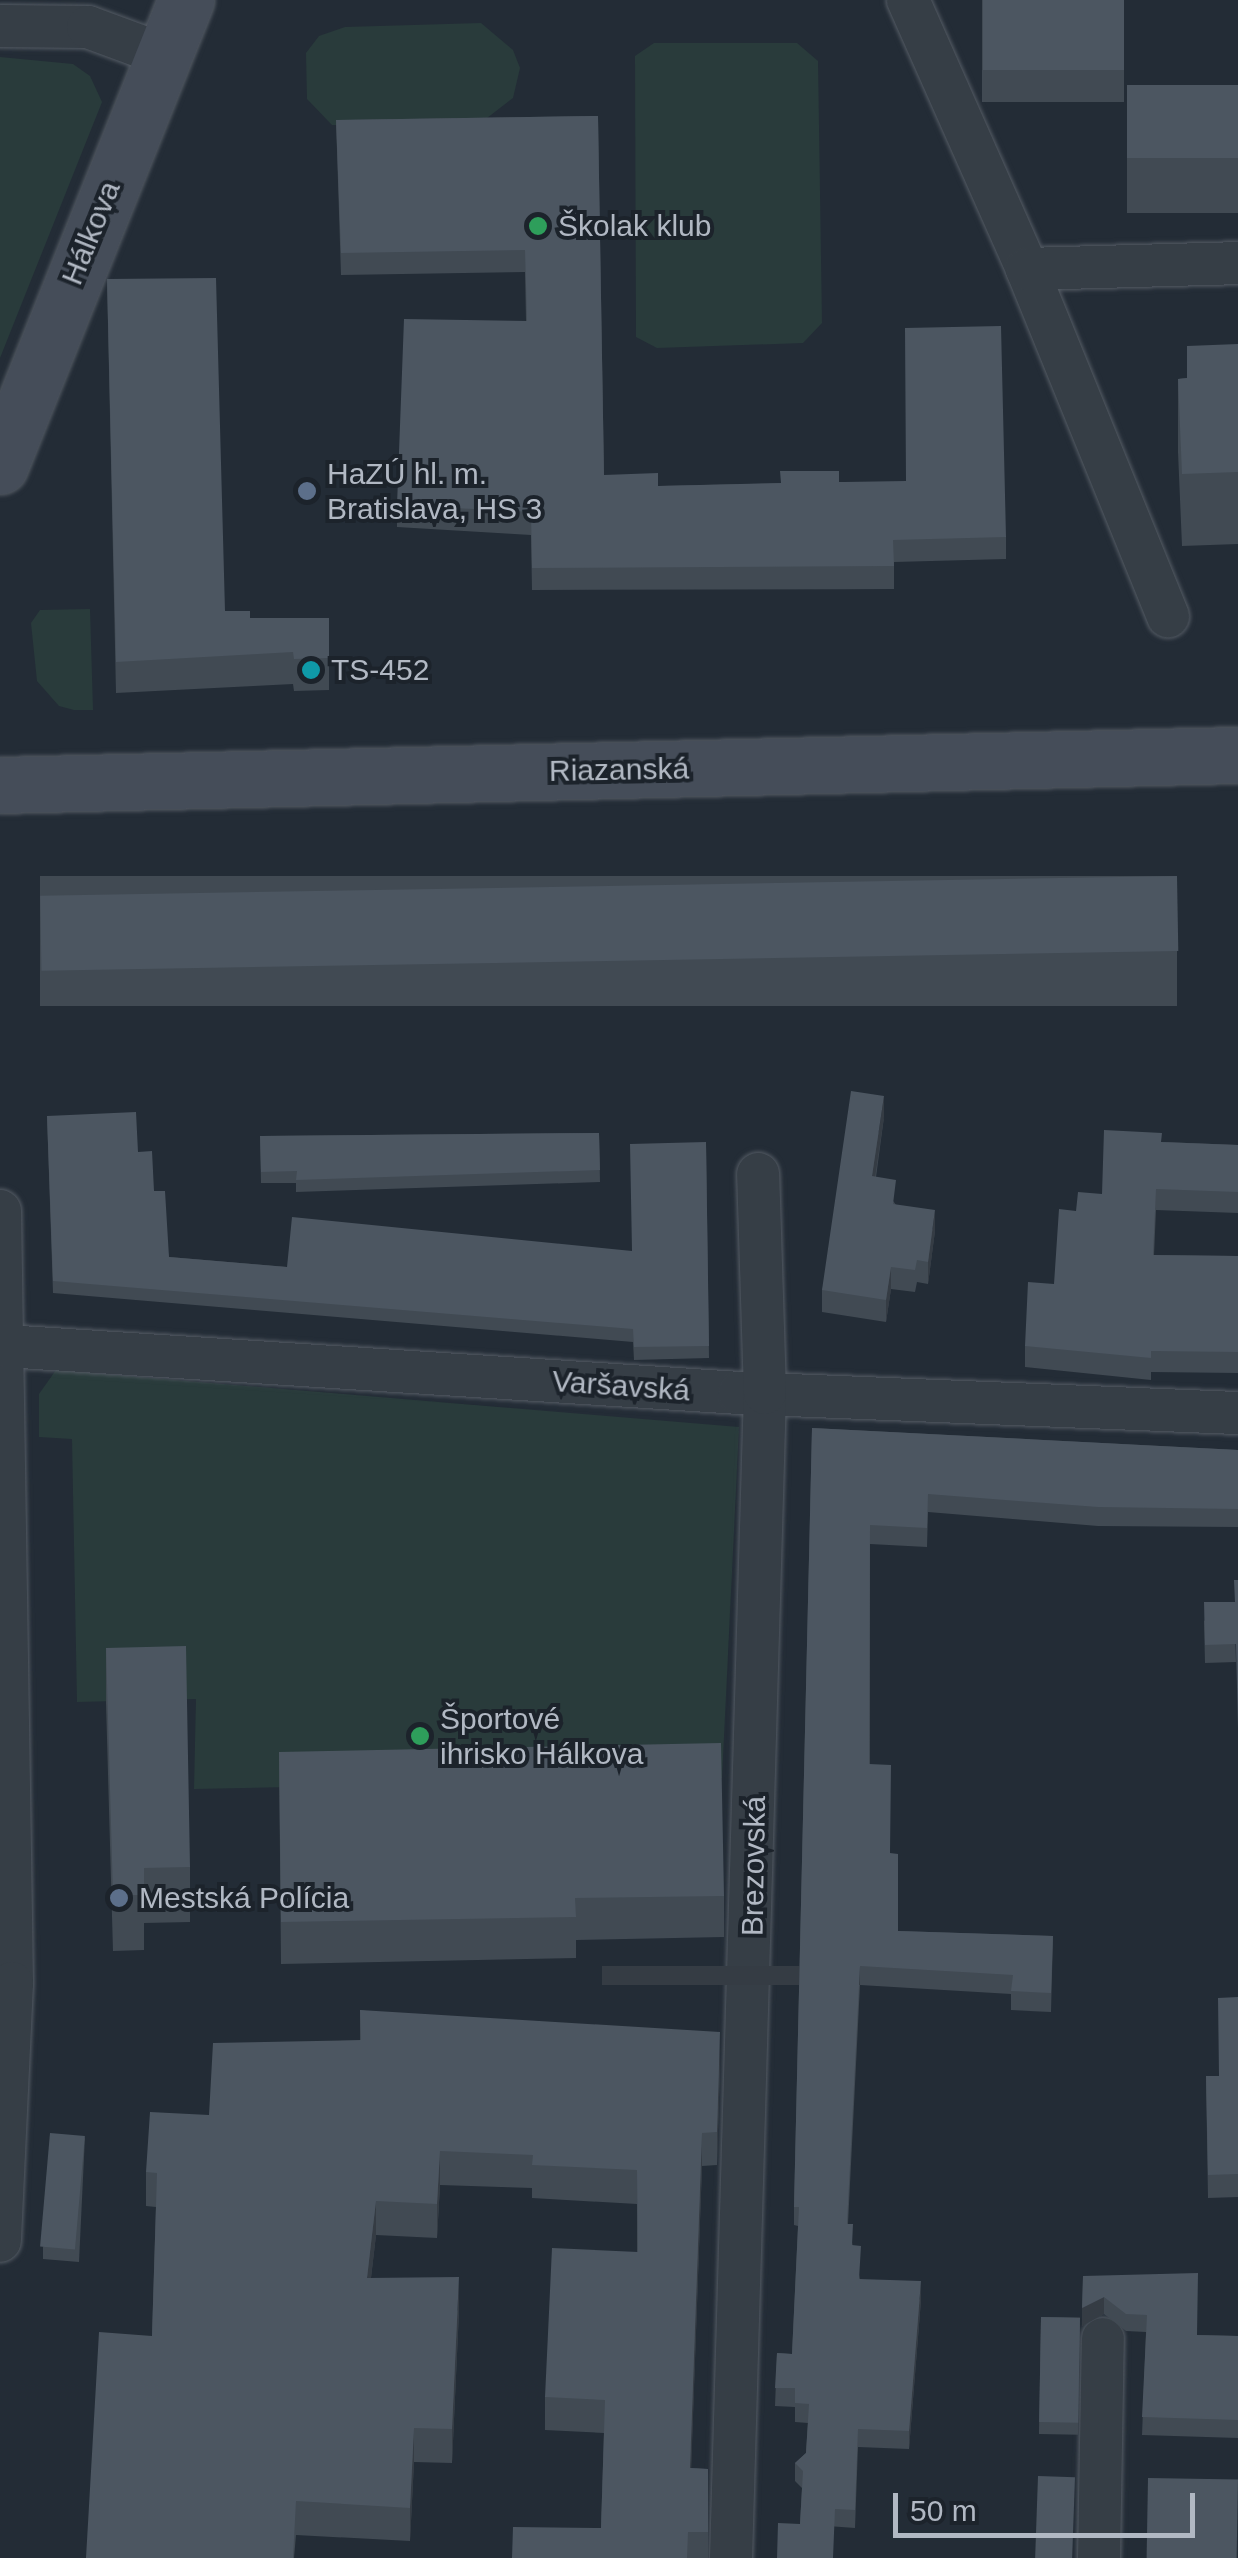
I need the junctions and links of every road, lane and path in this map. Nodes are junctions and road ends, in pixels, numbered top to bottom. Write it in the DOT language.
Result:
graph roads {
  1 [pos="186,0"];
  2 [pos="908,0"];
  3 [pos="0,26"];
  4 [pos="164,55"];
  5 [pos="1238,263"];
  6 [pos="1027,269"];
  7 [pos="0,466"];
  8 [pos="1168,616"];
  9 [pos="1238,755"];
  10 [pos="0,784"];
  11 [pos="758,1174"];
  12 [pos="0,1211"];
  13 [pos="4,1346"];
  14 [pos="765,1393"];
  15 [pos="1238,1413"];
  16 [pos="6,1764"];
  17 [pos="0,2241"];
  18 [pos="1103,2339"];
  19 [pos="731,2558"];
  20 [pos="1099,2558"];
  1 -- 4 [label="street, Hálkova"];
  2 -- 6 [label="street"];
  3 -- 4 [label="street"];
  4 -- 7 [label="street, Hálkova"];
  5 -- 6 [label="street"];
  6 -- 8 [label="street"];
  9 -- 10 [label="street, Riazanská"];
  11 -- 14 [label="street, Brezovská"];
  12 -- 13 [label="street"];
  13 -- 14 [label="street, Varšavská"];
  13 -- 16 [label="street"];
  14 -- 15 [label="street, Varšavská"];
  14 -- 19 [label="street, Brezovská"];
  16 -- 17 [label="street"];
  18 -- 20 [label="street"];
}
